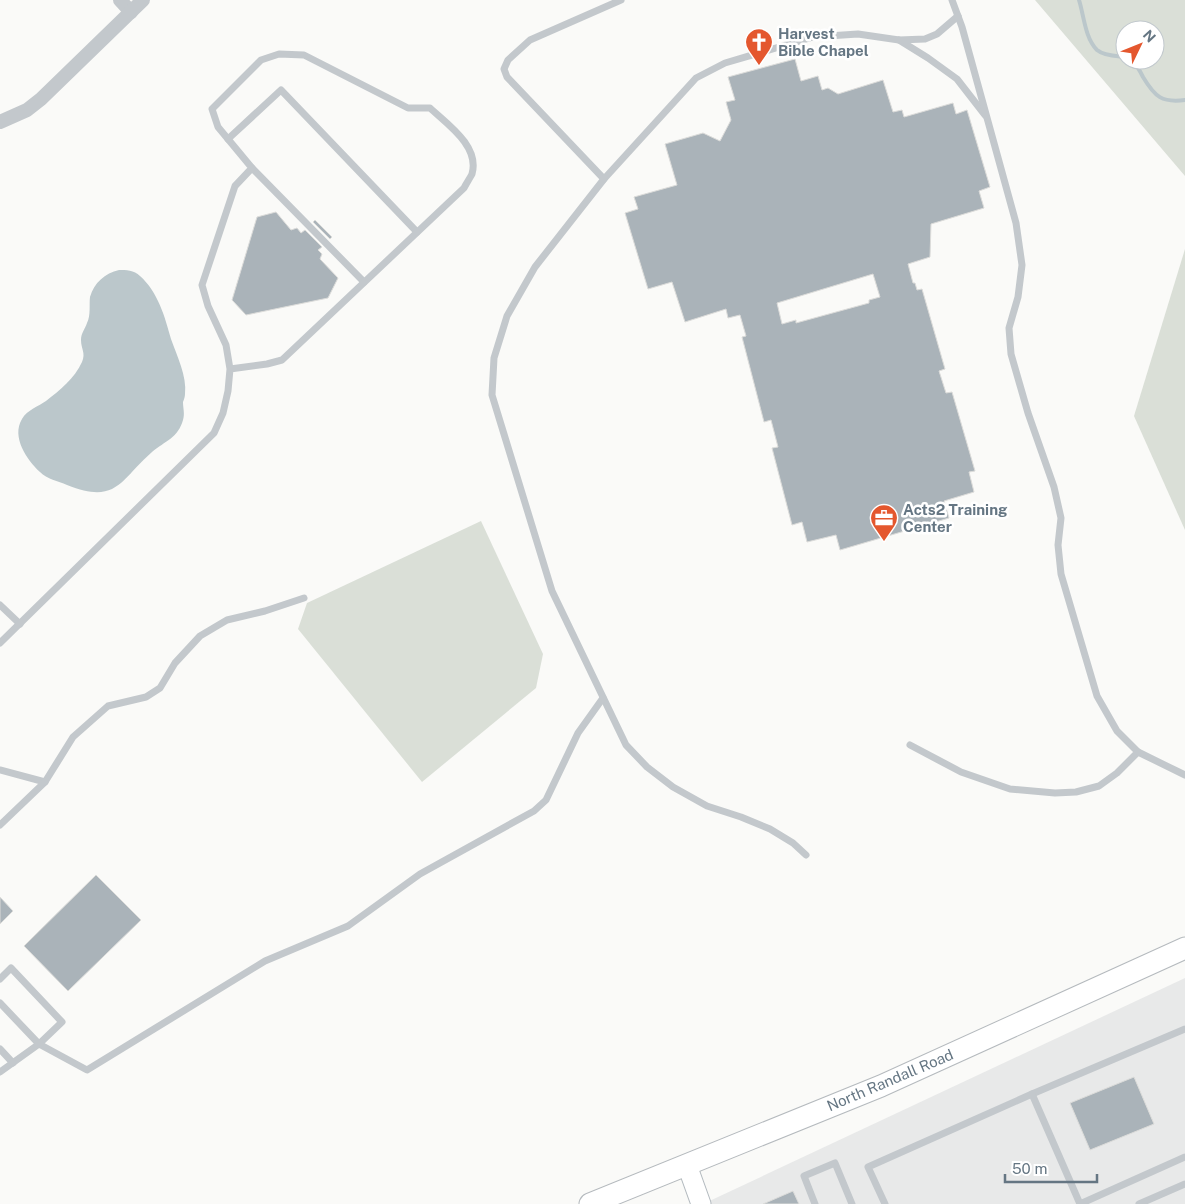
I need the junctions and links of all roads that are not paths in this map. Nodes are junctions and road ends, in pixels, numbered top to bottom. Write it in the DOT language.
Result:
graph roads {
  1 [pos="120,0"];
  2 [pos="143,0"];
  3 [pos="621,0"];
  4 [pos="952,0"];
  5 [pos="131,12"];
  6 [pos="958,16"];
  7 [pos="899,40"];
  8 [pos="987,117"];
  9 [pos="0,122"];
  10 [pos="228,139"];
  11 [pos="252,168"];
  12 [pos="604,179"];
  13 [pos="417,232"];
  14 [pos="364,282"];
  15 [pos="230,369"];
  16 [pos="304,598"];
  17 [pos="0,605"];
  18 [pos="20,624"];
  19 [pos="0,643"];
  20 [pos="602,698"];
  21 [pos="910,745"];
  22 [pos="1138,752"];
  23 [pos="0,770"];
  24 [pos="1185,775"];
  25 [pos="45,782"];
  26 [pos="0,825"];
  27 [pos="806,855"];
  28 [pos="1185,948"];
  29 [pos="0,979"];
  30 [pos="0,1003"];
  31 [pos="1185,1029"];
  32 [pos="39,1044"];
  33 [pos="0,1049"];
  34 [pos="13,1063"];
  35 [pos="0,1072"];
  36 [pos="1032,1094"];
  37 [pos="1185,1157"];
  38 [pos="687,1165"];
  39 [pos="1185,1184"];
  40 [pos="590,1204"];
  41 [pos="701,1204"];
  42 [pos="815,1204"];
  43 [pos="852,1204"];
  44 [pos="885,1204"];
  45 [pos="1080,1204"];
  46 [pos="1139,1204"];
  1 -- 5 [label="street"];
  2 -- 5 [label="street"];
  3 -- 12 [label="lane"];
  4 -- 6 [label="lane"];
  5 -- 9 [label="street"];
  6 -- 7 [label="lane"];
  6 -- 8 [label="lane"];
  7 -- 8 [label="lane"];
  7 -- 12 [label="lane"];
  8 -- 22 [label="lane"];
  10 -- 11 [label="lane"];
  10 -- 13 [label="lane"];
  10 -- 13 [label="lane"];
  11 -- 14 [label="lane"];
  11 -- 15 [label="lane"];
  12 -- 20 [label="lane"];
  13 -- 14 [label="lane"];
  14 -- 15 [label="lane"];
  15 -- 18 [label="lane"];
  16 -- 25 [label="lane"];
  17 -- 18 [label="lane"];
  18 -- 19 [label="lane"];
  20 -- 27 [label="lane"];
  20 -- 32 [label="lane"];
  21 -- 22 [label="lane"];
  22 -- 24 [label="lane"];
  23 -- 25 [label="lane"];
  25 -- 26 [label="lane"];
  28 -- 38 [label="main road, North Randall Road"];
  29 -- 32 [label="lane"];
  30 -- 32 [label="lane"];
  31 -- 36 [label="lane"];
  32 -- 34 [label="lane"];
  33 -- 34 [label="lane"];
  34 -- 35 [label="lane"];
  36 -- 44 [label="lane"];
  36 -- 45 [label="lane"];
  37 -- 45 [label="lane"];
  38 -- 40 [label="main road, North Randall Road"];
  38 -- 41 [label="street"];
  39 -- 46 [label="lane"];
  42 -- 43 [label="lane"];
}
